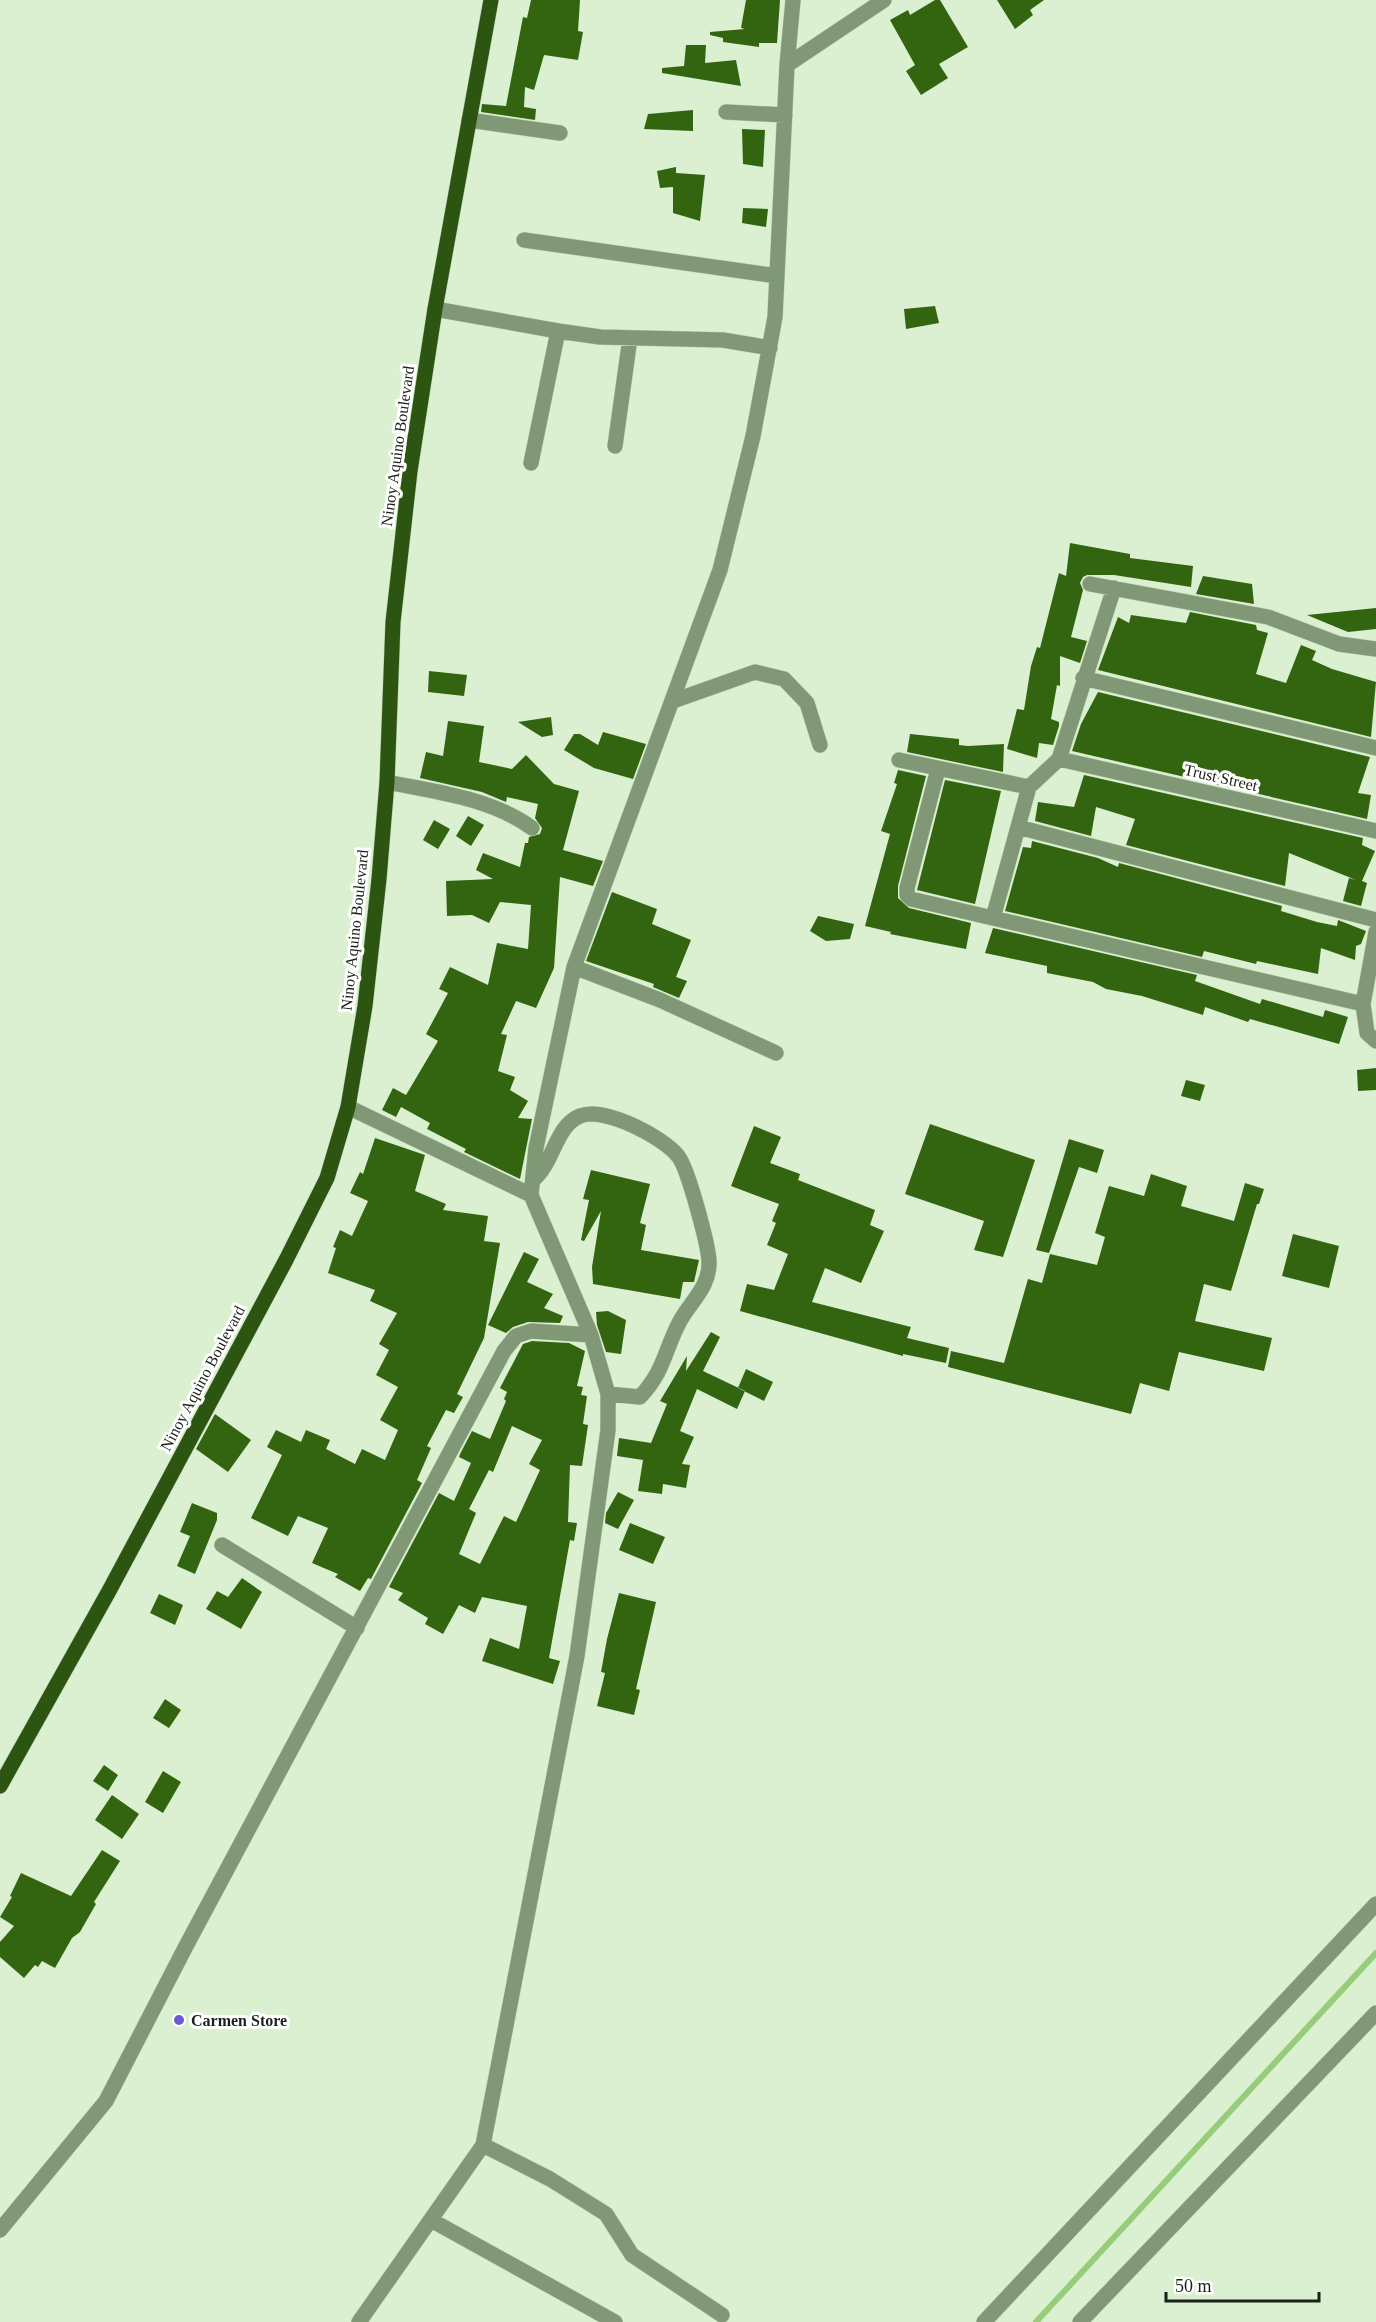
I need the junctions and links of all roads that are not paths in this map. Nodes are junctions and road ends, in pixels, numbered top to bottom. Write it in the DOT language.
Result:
graph roads {
  1 [pos="490,0"];
  2 [pos="793,0"];
  3 [pos="884,0"];
  4 [pos="788,65"];
  5 [pos="726,112"];
  6 [pos="785,115"];
  7 [pos="469,120"];
  8 [pos="560,133"];
  9 [pos="524,240"];
  10 [pos="777,276"];
  11 [pos="435,309"];
  12 [pos="558,331"];
  13 [pos="630,338"];
  14 [pos="770,348"];
  15 [pos="615,446"];
  16 [pos="531,463"];
  17 [pos="1090,584"];
  18 [pos="1114,588"];
  19 [pos="1376,649"];
  20 [pos="1083,678"];
  21 [pos="673,701"];
  22 [pos="820,745"];
  23 [pos="1376,748"];
  24 [pos="1059,759"];
  25 [pos="899,760"];
  26 [pos="938,769"];
  27 [pos="387,782"];
  28 [pos="1029,787"];
  29 [pos="1018,827"];
  30 [pos="532,828"];
  31 [pos="1376,831"];
  32 [pos="993,918"];
  33 [pos="1376,920"];
  34 [pos="1376,932"];
  35 [pos="574,966"];
  36 [pos="1363,1004"];
  37 [pos="1376,1041"];
  38 [pos="776,1053"];
  39 [pos="348,1107"];
  40 [pos="532,1187"];
  41 [pos="591,1335"];
  42 [pos="608,1394"];
  43 [pos="222,1545"];
  44 [pos="357,1628"];
  45 [pos="0,1786"];
  46 [pos="1376,1904"];
  47 [pos="1376,2013"];
  48 [pos="483,2145"];
  49 [pos="431,2220"];
  50 [pos="0,2230"];
  51 [pos="722,2315"];
  52 [pos="359,2322"];
  53 [pos="615,2322"];
  54 [pos="984,2322"];
  55 [pos="1080,2322"];
  1 -- 7 [label="main road, Ninoy Aquino Boulevard"];
  2 -- 4 [label="street"];
  3 -- 4 [label="street"];
  4 -- 6 [label="street"];
  5 -- 6 [label="street"];
  6 -- 10 [label="street"];
  7 -- 8 [label="street"];
  7 -- 11 [label="main road, Ninoy Aquino Boulevard"];
  9 -- 10 [label="street"];
  10 -- 14 [label="street"];
  11 -- 12 [label="street"];
  11 -- 27 [label="main road, Ninoy Aquino Boulevard"];
  12 -- 13 [label="street"];
  12 -- 16 [label="street"];
  13 -- 14 [label="street"];
  13 -- 15 [label="street"];
  14 -- 21 [label="street"];
  17 -- 18 [label="street"];
  18 -- 19 [label="street"];
  18 -- 20 [label="street"];
  20 -- 23 [label="street"];
  20 -- 24 [label="street"];
  21 -- 22 [label="street"];
  21 -- 35 [label="street"];
  24 -- 28 [label="street"];
  24 -- 31 [label="street, Trust Street"];
  25 -- 26 [label="street"];
  26 -- 28 [label="street"];
  26 -- 32 [label="street"];
  27 -- 30 [label="street"];
  27 -- 39 [label="main road, Ninoy Aquino Boulevard"];
  28 -- 29 [label="street"];
  29 -- 32 [label="street"];
  29 -- 33 [label="street"];
  32 -- 36 [label="street"];
  34 -- 36 [label="street"];
  35 -- 38 [label="street"];
  35 -- 40 [label="street"];
  36 -- 37 [label="street"];
  39 -- 40 [label="street"];
  39 -- 45 [label="main road, Ninoy Aquino Boulevard"];
  40 -- 41 [label="street"];
  40 -- 42 [label="street"];
  41 -- 42 [label="street"];
  41 -- 44 [label="street"];
  42 -- 48 [label="street"];
  43 -- 44 [label="street"];
  44 -- 50 [label="street"];
  46 -- 54 [label="street"];
  47 -- 55 [label="street"];
  48 -- 49 [label="street"];
  48 -- 51 [label="street"];
  49 -- 52 [label="street"];
  49 -- 53 [label="street"];
}
